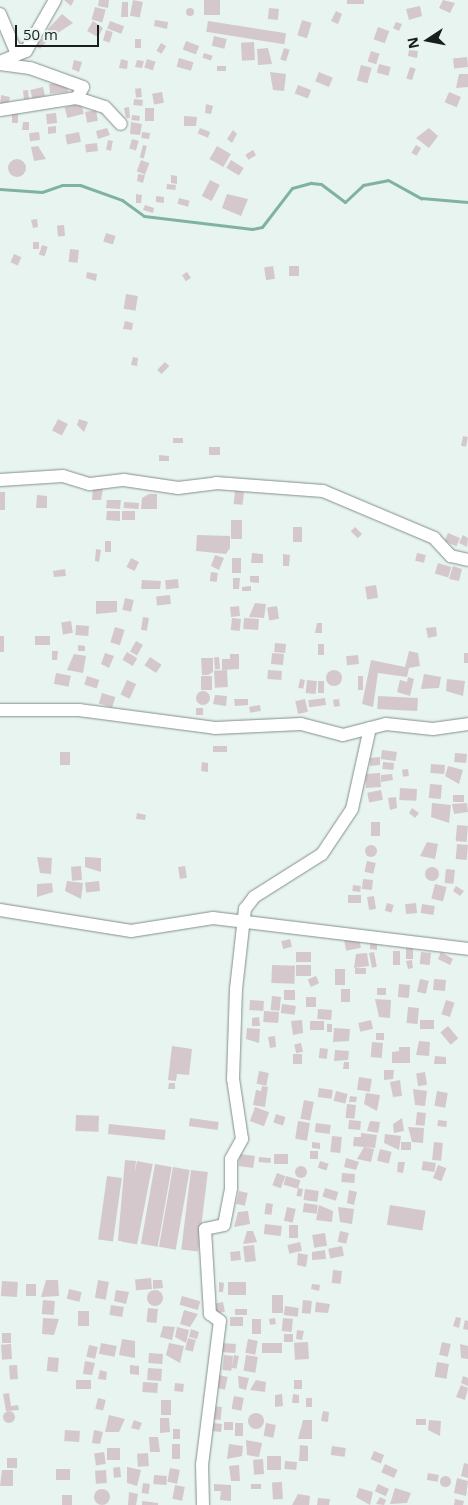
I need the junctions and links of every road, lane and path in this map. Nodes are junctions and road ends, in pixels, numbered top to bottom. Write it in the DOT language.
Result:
graph roads {
  1 [pos="55,0"];
  2 [pos="0,14"];
  3 [pos="26,51"];
  4 [pos="0,63"];
  5 [pos="77,98"];
  6 [pos="0,110"];
  7 [pos="121,124"];
  8 [pos="0,480"];
  9 [pos="468,560"];
  10 [pos="0,710"];
  11 [pos="468,724"];
  12 [pos="370,728"];
  13 [pos="0,910"];
  14 [pos="243,923"];
  15 [pos="468,949"];
  16 [pos="203,1505"];
  1 -- 3 [label="street"];
  2 -- 3 [label="street"];
  3 -- 4 [label="street"];
  4 -- 5 [label="street"];
  5 -- 6 [label="street"];
  5 -- 7 [label="street"];
  8 -- 9 [label="street"];
  10 -- 12 [label="street"];
  11 -- 12 [label="street"];
  12 -- 14 [label="street"];
  13 -- 14 [label="street"];
  14 -- 15 [label="street"];
  14 -- 16 [label="street"];
}
